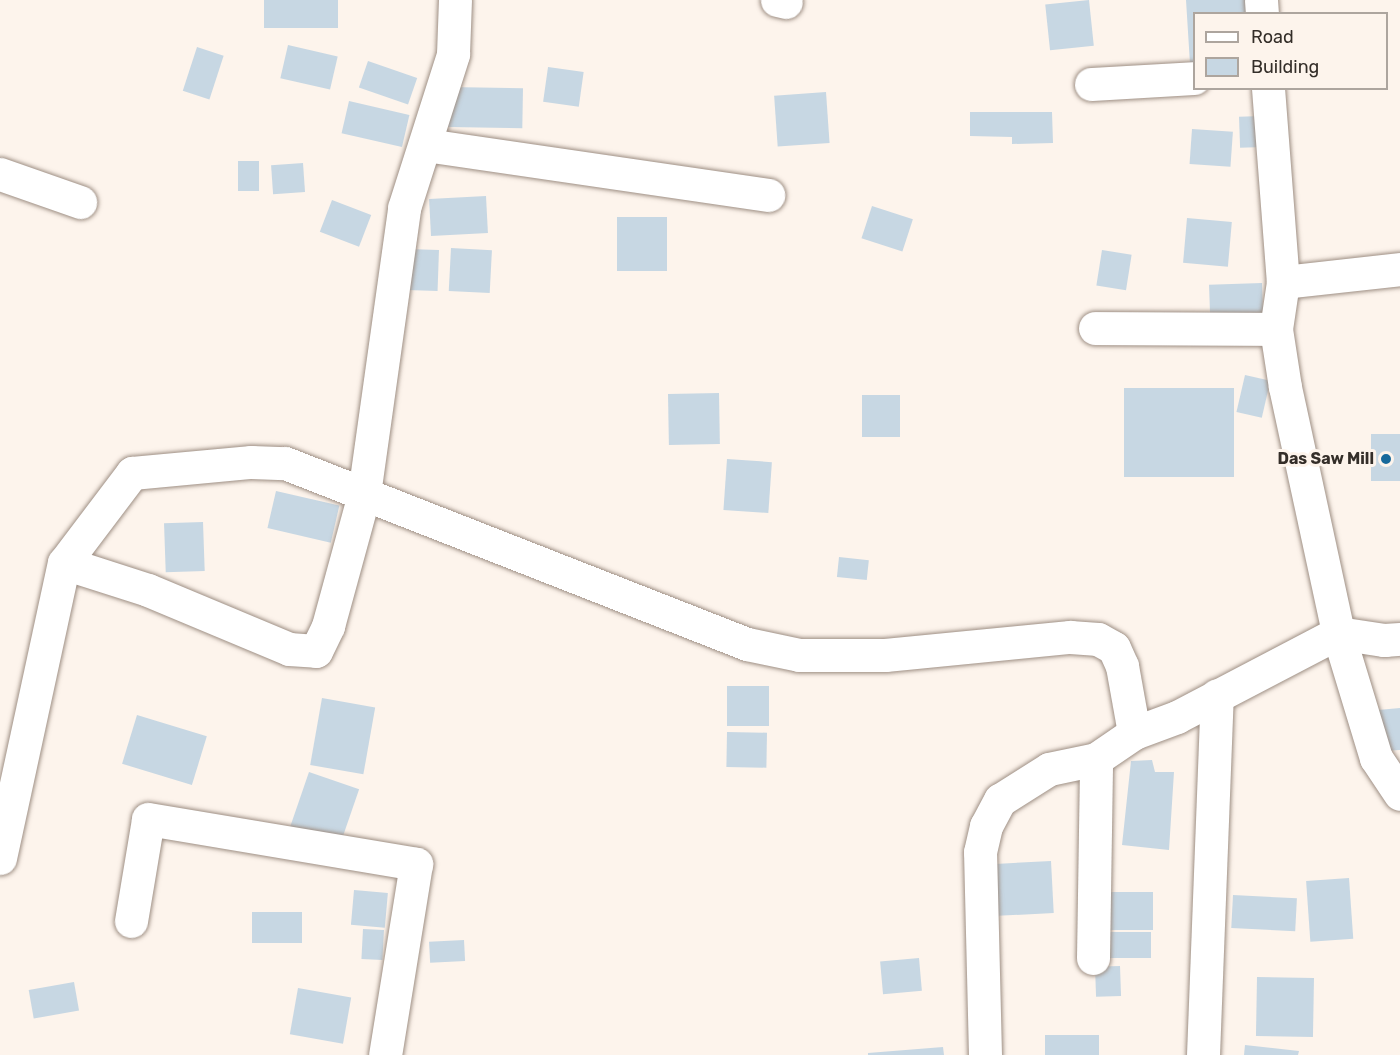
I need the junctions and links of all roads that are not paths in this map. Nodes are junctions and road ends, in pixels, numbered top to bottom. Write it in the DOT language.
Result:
graph roads {
  1 [pos="455,0"];
  2 [pos="1193,78"];
  3 [pos="1091,84"];
  4 [pos="1268,90"];
  5 [pos="426,145"];
  6 [pos="0,174"];
  7 [pos="768,195"];
  8 [pos="80,202"];
  9 [pos="1400,269"];
  10 [pos="1283,282"];
  11 [pos="1095,328"];
  12 [pos="1276,329"];
  13 [pos="364,494"];
  14 [pos="64,563"];
  15 [pos="1338,633"];
  16 [pos="1400,639"];
  17 [pos="1217,695"];
  18 [pos="1134,733"];
  19 [pos="13,739"];
  20 [pos="1096,759"];
  21 [pos="1400,794"];
  22 [pos="0,858"];
  23 [pos="131,921"];
  24 [pos="1093,957"];
  25 [pos="385,1055"];
  26 [pos="985,1055"];
  27 [pos="1203,1055"];
  1 -- 5 [label="street"];
  2 -- 3 [label="street"];
  4 -- 10 [label="street"];
  5 -- 7 [label="street"];
  5 -- 13 [label="street"];
  6 -- 8 [label="street"];
  9 -- 10 [label="street"];
  10 -- 12 [label="street"];
  11 -- 12 [label="street"];
  12 -- 15 [label="street"];
  13 -- 14 [label="street"];
  13 -- 14 [label="street"];
  13 -- 18 [label="street"];
  14 -- 19 [label="street"];
  15 -- 16 [label="street"];
  15 -- 17 [label="street"];
  15 -- 21 [label="street"];
  17 -- 18 [label="street"];
  17 -- 27 [label="street"];
  18 -- 20 [label="street"];
  19 -- 22 [label="street"];
  20 -- 24 [label="street"];
  20 -- 26 [label="street"];
  23 -- 25 [label="street"];
}
